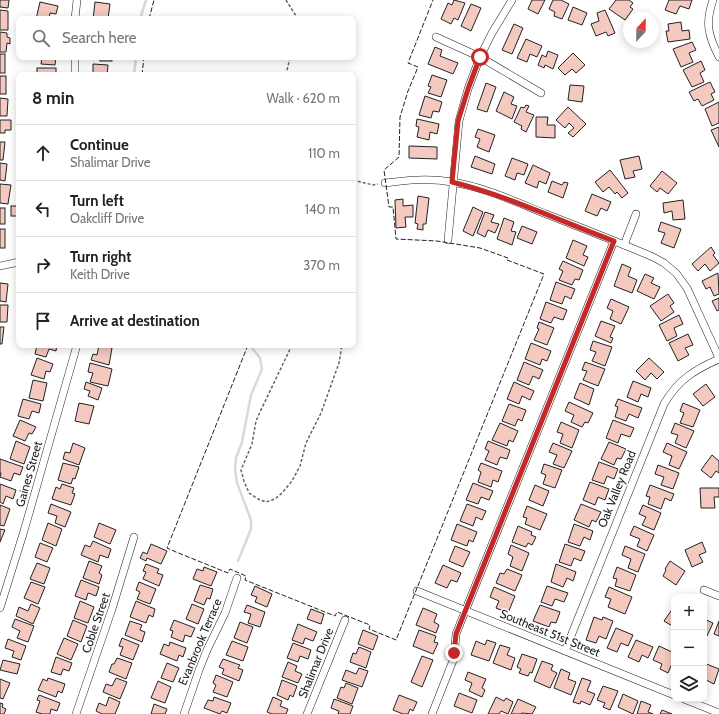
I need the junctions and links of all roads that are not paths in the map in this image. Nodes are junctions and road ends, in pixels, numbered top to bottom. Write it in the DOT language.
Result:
graph roads {
  1 [pos="77,0"];
  2 [pos="512,0"];
  3 [pos="713,0"];
  4 [pos="75,16"];
  5 [pos="436,37"];
  6 [pos="719,56"];
  7 [pos="480,57"];
  8 [pos="75,60"];
  9 [pos="76,72"];
  10 [pos="541,93"];
  11 [pos="452,182"];
  12 [pos="385,183"];
  13 [pos="636,214"];
  14 [pos="448,240"];
  15 [pos="614,241"];
  16 [pos="624,245"];
  17 [pos="16,263"];
  18 [pos="0,266"];
  19 [pos="76,348"];
  20 [pos="719,358"];
  21 [pos="134,537"];
  22 [pos="237,578"];
  23 [pos="704,590"];
  24 [pos="417,591"];
  25 [pos="719,596"];
  26 [pos="0,608"];
  27 [pos="466,610"];
  28 [pos="345,620"];
  29 [pos="565,651"];
  30 [pos="671,694"];
  31 [pos="692,702"];
  32 [pos="719,712"];
  33 [pos="434,713"];
  34 [pos="76,714"];
  35 [pos="184,714"];
  36 [pos="308,714"];
  1 -- 4 [label="street"];
  2 -- 7 [label="street"];
  3 -- 6 [label="street"];
  5 -- 7 [label="street"];
  7 -- 10 [label="street"];
  7 -- 11 [label="street"];
  8 -- 9 [label="street"];
  11 -- 12 [label="street"];
  11 -- 14 [label="street"];
  11 -- 15 [label="street"];
  13 -- 16 [label="street"];
  15 -- 16 [label="street"];
  15 -- 27 [label="street"];
  16 -- 20 [label="street"];
  17 -- 18 [label="street"];
  19 -- 26 [label="street, Gaines Street"];
  20 -- 29 [label="street, Oak Valley Road"];
  21 -- 34 [label="street, Coble Street"];
  22 -- 35 [label="street, Evanbrook Terrace"];
  23 -- 25 [label="street"];
  24 -- 27 [label="street, Southeast 51st Street"];
  27 -- 29 [label="street, Southeast 51st Street"];
  27 -- 33 [label="street"];
  28 -- 36 [label="street, Shalimar Drive"];
  29 -- 30 [label="street, Southeast 51st Street"];
  31 -- 32 [label="street"];
}
